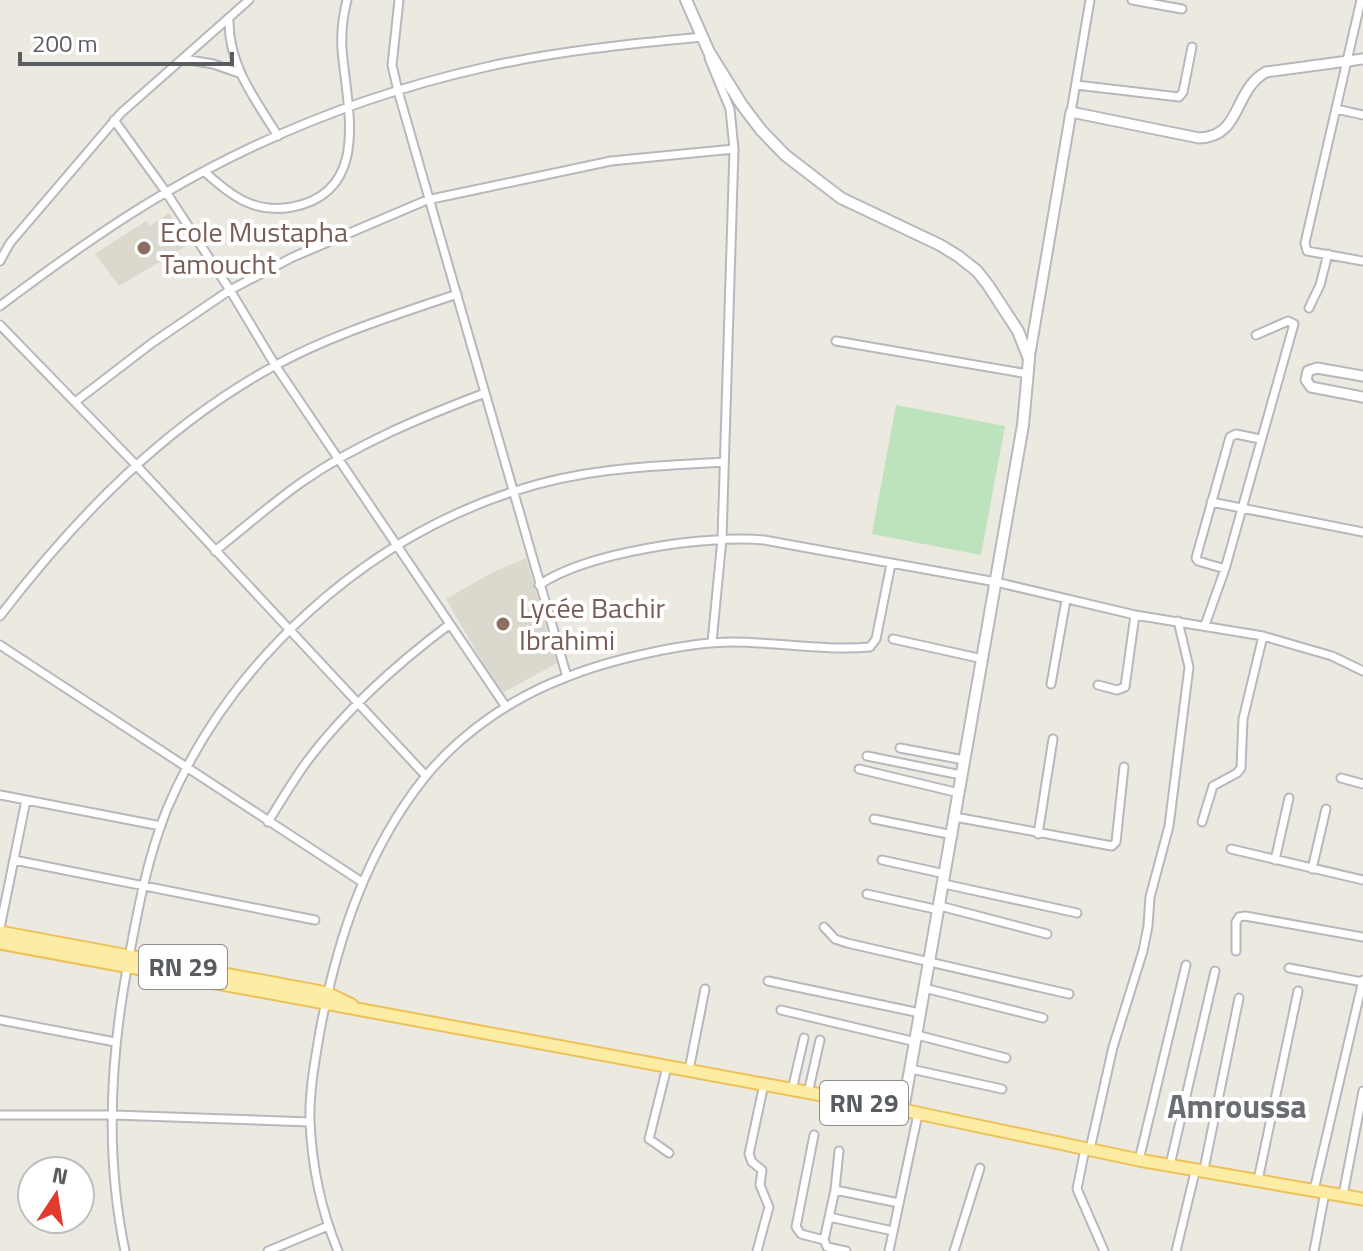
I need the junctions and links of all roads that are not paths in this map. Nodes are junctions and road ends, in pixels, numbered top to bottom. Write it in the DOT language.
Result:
graph roads {
  1 [pos="249,0"];
  2 [pos="347,0"];
  3 [pos="399,0"];
  4 [pos="686,0"];
  5 [pos="1090,0"];
  6 [pos="1132,0"];
  7 [pos="1361,0"];
  8 [pos="1182,9"];
  9 [pos="229,18"];
  10 [pos="702,37"];
  11 [pos="1192,47"];
  12 [pos="709,52"];
  13 [pos="184,59"];
  14 [pos="1363,59"];
  15 [pos="1348,61"];
  16 [pos="239,73"];
  17 [pos="1076,85"];
  18 [pos="398,91"];
  19 [pos="349,107"];
  20 [pos="1336,109"];
  21 [pos="1071,112"];
  22 [pos="1363,115"];
  23 [pos="114,120"];
  24 [pos="278,136"];
  25 [pos="734,149"];
  26 [pos="205,172"];
  27 [pos="166,192"];
  28 [pos="427,200"];
  29 [pos="1328,254"];
  30 [pos="0,261"];
  31 [pos="1363,261"];
  32 [pos="230,290"];
  33 [pos="457,294"];
  34 [pos="0,306"];
  35 [pos="1309,308"];
  36 [pos="0,325"];
  37 [pos="1256,335"];
  38 [pos="836,341"];
  39 [pos="1029,359"];
  40 [pos="275,365"];
  41 [pos="1028,374"];
  42 [pos="1363,376"];
  43 [pos="485,393"];
  44 [pos="1363,397"];
  45 [pos="75,402"];
  46 [pos="1260,439"];
  47 [pos="340,459"];
  48 [pos="724,462"];
  49 [pos="136,465"];
  50 [pos="514,491"];
  51 [pos="1211,502"];
  52 [pos="1243,509"];
  53 [pos="1363,532"];
  54 [pos="722,539"];
  55 [pos="398,544"];
  56 [pos="215,551"];
  57 [pos="891,564"];
  58 [pos="1225,569"];
  59 [pos="996,582"];
  60 [pos="539,585"];
  61 [pos="1066,600"];
  62 [pos="1135,615"];
  63 [pos="0,616"];
  64 [pos="1178,621"];
  65 [pos="450,624"];
  66 [pos="1205,625"];
  67 [pos="290,631"];
  68 [pos="1263,636"];
  69 [pos="893,639"];
  70 [pos="712,642"];
  71 [pos="0,645"];
  72 [pos="983,659"];
  73 [pos="1363,671"];
  74 [pos="567,677"];
  75 [pos="1051,684"];
  76 [pos="1098,685"];
  77 [pos="358,703"];
  78 [pos="506,707"];
  79 [pos="1053,739"];
  80 [pos="900,748"];
  81 [pos="867,756"];
  82 [pos="964,760"];
  83 [pos="1124,767"];
  84 [pos="187,769"];
  85 [pos="859,769"];
  86 [pos="961,775"];
  87 [pos="426,776"];
  88 [pos="1341,778"];
  89 [pos="1363,784"];
  90 [pos="959,793"];
  91 [pos="0,795"];
  92 [pos="1289,798"];
  93 [pos="26,800"];
  94 [pos="1326,809"];
  95 [pos="955,817"];
  96 [pos="874,819"];
  97 [pos="268,822"];
  98 [pos="1202,822"];
  99 [pos="161,826"];
  100 [pos="1038,834"];
  101 [pos="953,835"];
  102 [pos="1231,849"];
  103 [pos="14,860"];
  104 [pos="882,860"];
  105 [pos="1275,860"];
  106 [pos="1312,869"];
  107 [pos="945,879"];
  108 [pos="1363,880"];
  109 [pos="362,882"];
  110 [pos="145,885"];
  111 [pos="867,894"];
  112 [pos="940,908"];
  113 [pos="1077,913"];
  114 [pos="315,920"];
  115 [pos="824,927"];
  116 [pos="0,930"];
  117 [pos="1047,934"];
  118 [pos="1363,937"];
  119 [pos="0,943"];
  120 [pos="1236,951"];
  121 [pos="128,962"];
  122 [pos="929,962"];
  123 [pos="1186,965"];
  124 [pos="1289,968"];
  125 [pos="1215,971"];
  126 [pos="768,981"];
  127 [pos="1363,981"];
  128 [pos="924,988"];
  129 [pos="705,989"];
  130 [pos="1298,991"];
  131 [pos="1069,994"];
  132 [pos="1239,998"];
  133 [pos="326,999"];
  134 [pos="781,1010"];
  135 [pos="920,1013"];
  136 [pos="1043,1018"];
  137 [pos="0,1020"];
  138 [pos="804,1038"];
  139 [pos="916,1039"];
  140 [pos="820,1040"];
  141 [pos="115,1042"];
  142 [pos="1006,1058"];
  143 [pos="667,1067"];
  144 [pos="911,1069"];
  145 [pos="689,1070"];
  146 [pos="764,1084"];
  147 [pos="1002,1089"];
  148 [pos="792,1090"];
  149 [pos="1363,1091"];
  150 [pos="808,1093"];
  151 [pos="903,1110"];
  152 [pos="918,1114"];
  153 [pos="0,1115"];
  154 [pos="114,1115"];
  155 [pos="310,1122"];
  156 [pos="814,1135"];
  157 [pos="1088,1149"];
  158 [pos="839,1151"];
  159 [pos="669,1153"];
  160 [pos="1139,1160"];
  161 [pos="1170,1165"];
  162 [pos="980,1168"];
  163 [pos="1200,1169"];
  164 [pos="1258,1180"];
  165 [pos="835,1190"];
  166 [pos="1319,1191"];
  167 [pos="1343,1195"];
  168 [pos="1363,1199"];
  169 [pos="899,1203"];
  170 [pos="829,1217"];
  171 [pos="328,1226"];
  172 [pos="893,1231"];
  173 [pos="824,1240"];
  174 [pos="125,1251"];
  175 [pos="268,1251"];
  176 [pos="338,1251"];
  177 [pos="757,1251"];
  178 [pos="846,1251"];
  179 [pos="889,1251"];
  180 [pos="954,1251"];
  181 [pos="1104,1251"];
  182 [pos="1176,1251"];
  183 [pos="1314,1251"];
  1 -- 9 [label="street"];
  2 -- 19 [label="street"];
  3 -- 18 [label="street"];
  4 -- 10 [label="main road"];
  5 -- 17 [label="street"];
  6 -- 8 [label="street"];
  7 -- 15 [label="street"];
  9 -- 13 [label="street"];
  9 -- 16 [label="street"];
  10 -- 12 [label="main road"];
  10 -- 18 [label="street"];
  11 -- 17 [label="street"];
  12 -- 25 [label="street"];
  12 -- 39 [label="main road"];
  13 -- 16 [label="street"];
  13 -- 23 [label="street"];
  14 -- 15 [label="street"];
  15 -- 20 [label="street"];
  15 -- 21 [label="street"];
  16 -- 24 [label="street"];
  17 -- 21 [label="street"];
  18 -- 19 [label="street"];
  18 -- 28 [label="street"];
  19 -- 24 [label="street"];
  19 -- 26 [label="street"];
  20 -- 22 [label="street"];
  20 -- 29 [label="street"];
  21 -- 39 [label="street"];
  23 -- 27 [label="street"];
  23 -- 30 [label="street"];
  24 -- 26 [label="street"];
  25 -- 28 [label="street"];
  25 -- 48 [label="street"];
  26 -- 27 [label="street"];
  27 -- 32 [label="street"];
  27 -- 34 [label="street"];
  28 -- 32 [label="street"];
  28 -- 33 [label="street"];
  29 -- 31 [label="street"];
  29 -- 35 [label="street"];
  32 -- 40 [label="street"];
  32 -- 45 [label="street"];
  33 -- 40 [label="street"];
  33 -- 43 [label="street"];
  36 -- 45 [label="street"];
  37 -- 46 [label="street"];
  38 -- 41 [label="street"];
  39 -- 41 [label="main road"];
  40 -- 47 [label="street"];
  40 -- 49 [label="street"];
  41 -- 59 [label="main road"];
  42 -- 44 [label="street"];
  43 -- 47 [label="street"];
  43 -- 50 [label="street"];
  45 -- 49 [label="street"];
  46 -- 51 [label="street"];
  46 -- 52 [label="street"];
  47 -- 55 [label="street"];
  47 -- 56 [label="street"];
  48 -- 50 [label="street"];
  48 -- 54 [label="street"];
  49 -- 56 [label="street"];
  49 -- 63 [label="street"];
  50 -- 55 [label="street"];
  50 -- 60 [label="street"];
  51 -- 52 [label="street"];
  51 -- 58 [label="street"];
  52 -- 53 [label="street"];
  52 -- 58 [label="street"];
  54 -- 57 [label="street"];
  54 -- 60 [label="street"];
  54 -- 70 [label="street"];
  55 -- 65 [label="street"];
  55 -- 67 [label="street"];
  56 -- 67 [label="street"];
  57 -- 59 [label="street"];
  57 -- 70 [label="street"];
  58 -- 66 [label="street"];
  59 -- 61 [label="street"];
  59 -- 72 [label="main road"];
  60 -- 74 [label="street"];
  61 -- 62 [label="street"];
  61 -- 75 [label="street"];
  62 -- 64 [label="street"];
  62 -- 76 [label="street"];
  64 -- 66 [label="street"];
  64 -- 157 [label="street"];
  65 -- 77 [label="street"];
  65 -- 78 [label="street"];
  66 -- 68 [label="street"];
  67 -- 77 [label="street"];
  67 -- 84 [label="street"];
  68 -- 73 [label="street"];
  68 -- 98 [label="street"];
  69 -- 72 [label="street"];
  70 -- 74 [label="street"];
  71 -- 84 [label="street"];
  72 -- 82 [label="main road"];
  74 -- 78 [label="street"];
  77 -- 87 [label="street"];
  77 -- 97 [label="street"];
  78 -- 87 [label="street"];
  79 -- 100 [label="street"];
  80 -- 82 [label="street"];
  81 -- 86 [label="street"];
  82 -- 86 [label="main road"];
  83 -- 100 [label="street"];
  84 -- 97 [label="street"];
  84 -- 99 [label="street"];
  85 -- 90 [label="street"];
  86 -- 90 [label="main road"];
  87 -- 109 [label="street"];
  88 -- 89 [label="street"];
  90 -- 95 [label="main road"];
  91 -- 93 [label="street"];
  92 -- 105 [label="street"];
  93 -- 99 [label="street"];
  93 -- 103 [label="street"];
  94 -- 106 [label="street"];
  95 -- 100 [label="street"];
  95 -- 101 [label="main road"];
  96 -- 101 [label="street"];
  97 -- 109 [label="street"];
  99 -- 110 [label="street"];
  101 -- 107 [label="main road"];
  102 -- 105 [label="street"];
  103 -- 110 [label="street"];
  103 -- 116 [label="street"];
  104 -- 107 [label="street"];
  105 -- 106 [label="street"];
  106 -- 108 [label="street"];
  107 -- 112 [label="main road"];
  107 -- 113 [label="street"];
  109 -- 133 [label="street"];
  110 -- 114 [label="street"];
  110 -- 121 [label="street"];
  111 -- 112 [label="street"];
  112 -- 117 [label="street"];
  112 -- 122 [label="main road"];
  115 -- 122 [label="street"];
  116 -- 121 [label="main road, RN 29"];
  118 -- 120 [label="street"];
  119 -- 121 [label="main road, RN 29"];
  121 -- 133 [label="main road, RN 29"];
  121 -- 141 [label="street"];
  122 -- 128 [label="main road"];
  122 -- 131 [label="street"];
  123 -- 160 [label="street"];
  124 -- 127 [label="street"];
  125 -- 161 [label="street"];
  126 -- 135 [label="street"];
  127 -- 166 [label="street"];
  128 -- 135 [label="main road"];
  128 -- 136 [label="street"];
  129 -- 145 [label="street"];
  130 -- 164 [label="street"];
  132 -- 163 [label="street"];
  133 -- 143 [label="main road, RN 29"];
  133 -- 155 [label="street"];
  134 -- 139 [label="street"];
  135 -- 139 [label="main road"];
  137 -- 141 [label="street"];
  138 -- 148 [label="street"];
  139 -- 142 [label="street"];
  139 -- 144 [label="main road"];
  140 -- 150 [label="street"];
  141 -- 154 [label="street"];
  143 -- 145 [label="main road, RN 29"];
  143 -- 159 [label="street"];
  144 -- 147 [label="street"];
  144 -- 151 [label="main road"];
  145 -- 146 [label="main road, RN 29"];
  146 -- 148 [label="main road, RN 29"];
  146 -- 177 [label="street"];
  148 -- 150 [label="main road, RN 29"];
  149 -- 167 [label="street"];
  150 -- 151 [label="main road, RN 29"];
  151 -- 152 [label="main road, RN 29"];
  152 -- 157 [label="main road, RN 29"];
  152 -- 169 [label="street"];
  153 -- 154 [label="street"];
  154 -- 155 [label="street"];
  154 -- 174 [label="street"];
  155 -- 171 [label="street"];
  156 -- 173 [label="street"];
  157 -- 160 [label="main road, RN 29"];
  157 -- 181 [label="street"];
  158 -- 165 [label="street"];
  160 -- 161 [label="main road, RN 29"];
  161 -- 163 [label="main road, RN 29"];
  162 -- 180 [label="street"];
  163 -- 164 [label="main road, RN 29"];
  163 -- 182 [label="street"];
  164 -- 166 [label="main road, RN 29"];
  165 -- 169 [label="street"];
  165 -- 170 [label="street"];
  166 -- 167 [label="main road, RN 29"];
  166 -- 183 [label="street"];
  167 -- 168 [label="main road, RN 29"];
  169 -- 172 [label="street"];
  170 -- 172 [label="street"];
  170 -- 173 [label="street"];
  171 -- 175 [label="street"];
  171 -- 176 [label="street"];
  172 -- 179 [label="street"];
  173 -- 178 [label="street"];
}
